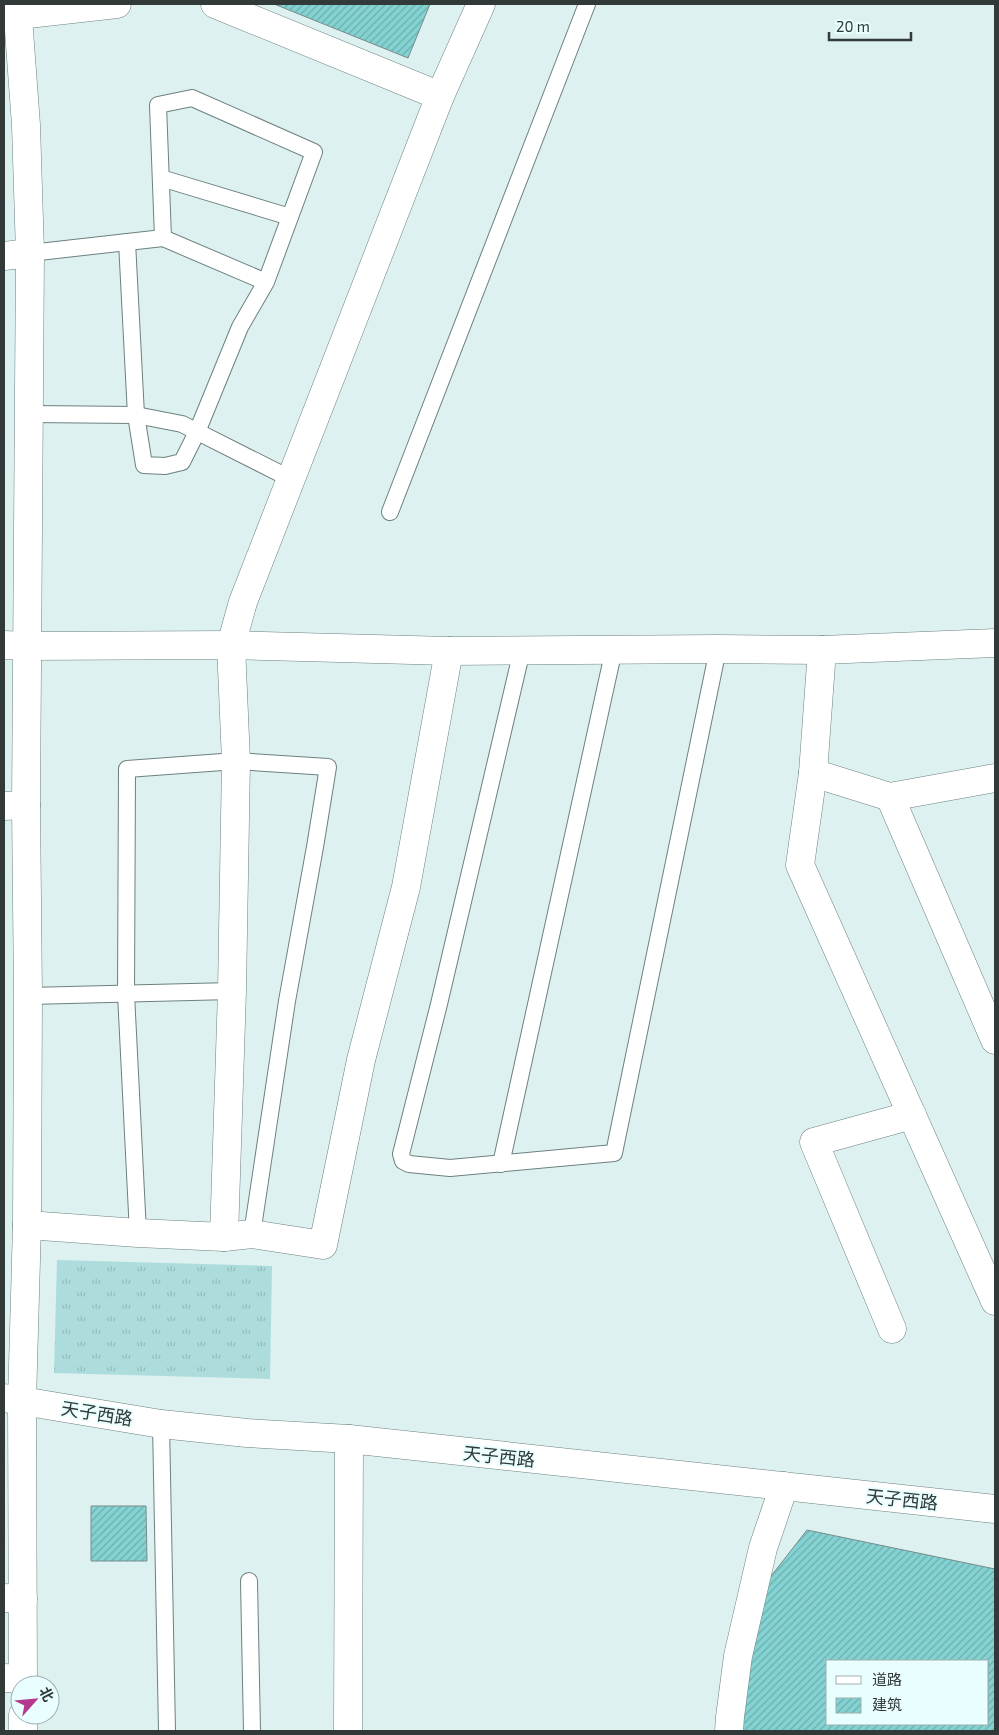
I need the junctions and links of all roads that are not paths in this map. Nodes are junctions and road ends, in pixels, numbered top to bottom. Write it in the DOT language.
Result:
graph roads {
  1 [pos="117,4"];
  2 [pos="215,4"];
  3 [pos="481,4"];
  4 [pos="587,4"];
  5 [pos="13,11"];
  6 [pos="440,96"];
  7 [pos="161,178"];
  8 [pos="290,217"];
  9 [pos="163,238"];
  10 [pos="127,242"];
  11 [pos="17,255"];
  12 [pos="266,282"];
  13 [pos="29,414"];
  14 [pos="136,415"];
  15 [pos="197,432"];
  16 [pos="291,479"];
  17 [pos="390,512"];
  18 [pos="995,643"];
  19 [pos="231,645"];
  20 [pos="15,646"];
  21 [pos="718,648"];
  22 [pos="522,650"];
  23 [pos="614,650"];
  24 [pos="822,650"];
  25 [pos="450,651"];
  26 [pos="236,761"];
  27 [pos="813,773"];
  28 [pos="993,784"];
  29 [pos="890,797"];
  30 [pos="15,806"];
  31 [pos="232,991"];
  32 [pos="126,994"];
  33 [pos="28,996"];
  34 [pos="995,1040"];
  35 [pos="912,1114"];
  36 [pos="501,1164"];
  37 [pos="27,1225"];
  38 [pos="138,1233"];
  39 [pos="252,1234"];
  40 [pos="224,1237"];
  41 [pos="995,1301"];
  42 [pos="892,1329"];
  43 [pos="13,1399"];
  44 [pos="161,1424"];
  45 [pos="349,1439"];
  46 [pos="784,1486"];
  47 [pos="995,1509"];
  48 [pos="249,1581"];
  49 [pos="13,1598"];
  50 [pos="16,1675"];
  51 [pos="167,1731"];
  52 [pos="252,1731"];
  53 [pos="348,1731"];
  54 [pos="729,1731"];
  1 -- 5 [label="street"];
  2 -- 6 [label="street"];
  3 -- 6 [label="street"];
  4 -- 17 [label="lane"];
  5 -- 11 [label="street"];
  6 -- 16 [label="street"];
  7 -- 8 [label="lane"];
  7 -- 8 [label="lane"];
  7 -- 9 [label="lane"];
  8 -- 12 [label="lane"];
  9 -- 10 [label="lane"];
  9 -- 12 [label="lane"];
  10 -- 11 [label="lane"];
  10 -- 14 [label="lane"];
  11 -- 13 [label="street"];
  12 -- 15 [label="lane"];
  13 -- 14 [label="lane"];
  13 -- 20 [label="street"];
  14 -- 15 [label="lane"];
  14 -- 15 [label="lane"];
  15 -- 16 [label="lane"];
  16 -- 19 [label="street"];
  18 -- 24 [label="street"];
  19 -- 20 [label="street"];
  19 -- 25 [label="street"];
  19 -- 26 [label="street"];
  20 -- 30 [label="street"];
  21 -- 23 [label="street"];
  21 -- 24 [label="street"];
  21 -- 36 [label="lane"];
  22 -- 23 [label="street"];
  22 -- 25 [label="street"];
  22 -- 36 [label="lane"];
  23 -- 36 [label="lane"];
  24 -- 27 [label="street"];
  25 -- 39 [label="street"];
  26 -- 31 [label="street"];
  26 -- 32 [label="lane"];
  26 -- 39 [label="lane"];
  27 -- 29 [label="street"];
  27 -- 35 [label="street"];
  28 -- 29 [label="street"];
  29 -- 34 [label="street"];
  30 -- 33 [label="street"];
  31 -- 32 [label="lane"];
  31 -- 40 [label="street"];
  32 -- 33 [label="lane"];
  32 -- 38 [label="lane"];
  33 -- 37 [label="street"];
  35 -- 41 [label="street"];
  35 -- 42 [label="street"];
  37 -- 38 [label="street"];
  37 -- 43 [label="street"];
  38 -- 40 [label="street"];
  39 -- 40 [label="street"];
  43 -- 44 [label="street, 天子西路"];
  43 -- 49 [label="street"];
  44 -- 45 [label="street, 天子西路"];
  44 -- 51 [label="lane"];
  45 -- 46 [label="street, 天子西路"];
  45 -- 53 [label="street"];
  46 -- 47 [label="street, 天子西路"];
  46 -- 54 [label="street"];
  48 -- 52 [label="lane"];
  49 -- 50 [label="street"];
}
